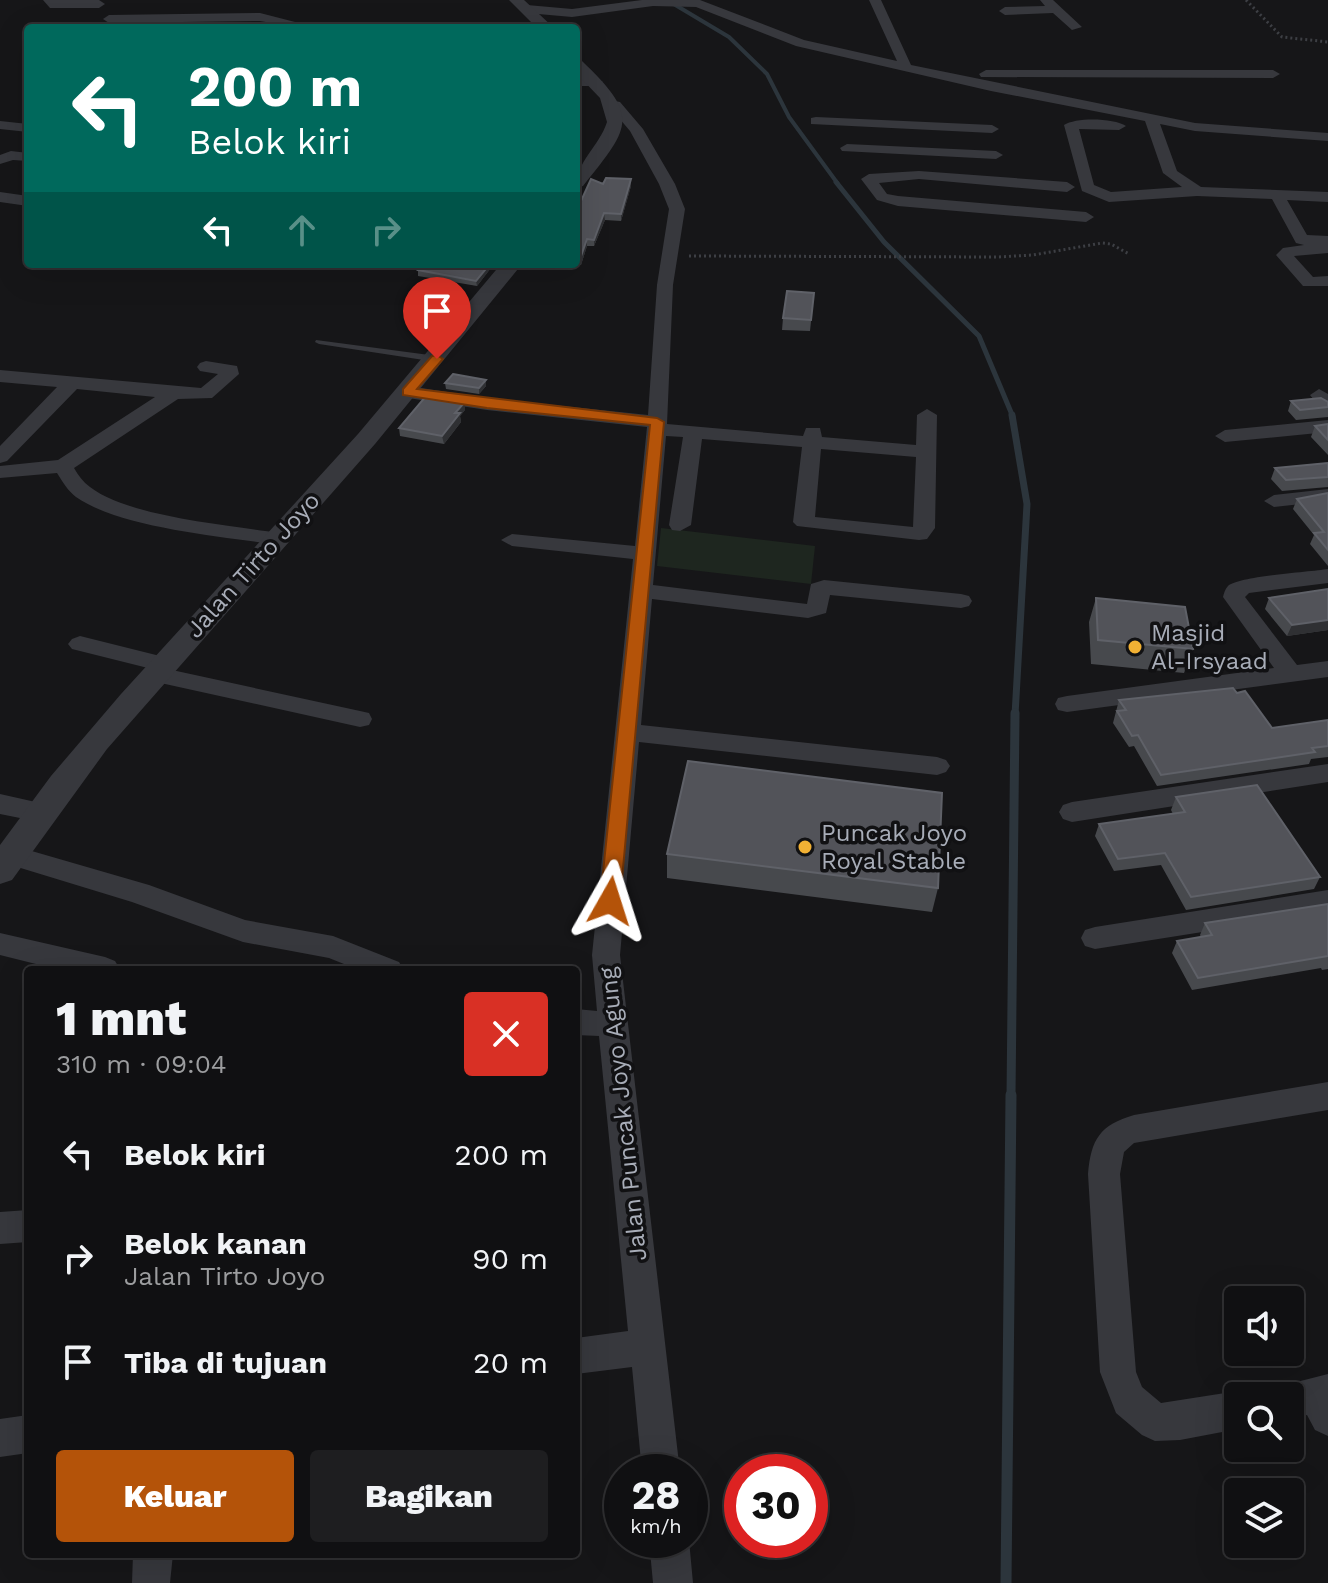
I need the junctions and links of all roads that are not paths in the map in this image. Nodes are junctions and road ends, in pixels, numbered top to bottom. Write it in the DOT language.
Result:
graph roads {
  1 [pos="49,0"];
  2 [pos="875,0"];
  3 [pos="994,0"];
  4 [pos="678,1"];
  5 [pos="522,3"];
  6 [pos="1051,4"];
  7 [pos="105,8"];
  8 [pos="1005,11"];
  9 [pos="1015,21"];
  10 [pos="126,24"];
  11 [pos="292,24"];
  12 [pos="542,24"];
  13 [pos="1076,27"];
  14 [pos="580,68"];
  15 [pos="906,68"];
  16 [pos="1179,72"];
  17 [pos="1245,73"];
  18 [pos="1273,74"];
  19 [pos="942,75"];
  20 [pos="580,82"];
  21 [pos="596,82"];
  22 [pos="1190,91"];
  23 [pos="1257,93"];
  24 [pos="615,105"];
  25 [pos="991,108"];
  26 [pos="816,121"];
  27 [pos="1151,123"];
  28 [pos="0,125"];
  29 [pos="24,128"];
  30 [pos="1328,137"];
  31 [pos="24,147"];
  32 [pos="847,148"];
  33 [pos="996,155"];
  34 [pos="6,158"];
  35 [pos="580,177"];
  36 [pos="991,181"];
  37 [pos="1067,187"];
  38 [pos="1197,191"];
  39 [pos="1277,195"];
  40 [pos="1328,197"];
  41 [pos="0,198"];
  42 [pos="24,201"];
  43 [pos="985,209"];
  44 [pos="1086,217"];
  45 [pos="1328,241"];
  46 [pos="1328,248"];
  47 [pos="509,268"];
  48 [pos="1328,281"];
  49 [pos="1309,282"];
  50 [pos="1328,302"];
  51 [pos="319,342"];
  52 [pos="437,359"];
  53 [pos="206,367"];
  54 [pos="0,376"];
  55 [pos="72,383"];
  56 [pos="408,392"];
  57 [pos="174,393"];
  58 [pos="927,415"];
  59 [pos="657,424"];
  60 [pos="1328,426"];
  61 [pos="693,433"];
  62 [pos="1225,436"];
  63 [pos="812,437"];
  64 [pos="926,446"];
  65 [pos="0,457"];
  66 [pos="63,466"];
  67 [pos="0,472"];
  68 [pos="1328,495"];
  69 [pos="1274,501"];
  70 [pos="680,525"];
  71 [pos="279,539"];
  72 [pos="512,540"];
  73 [pos="645,554"];
  74 [pos="1328,576"];
  75 [pos="642,591"];
  76 [pos="961,601"];
  77 [pos="80,644"];
  78 [pos="160,669"];
  79 [pos="1328,669"];
  80 [pos="1291,674"];
  81 [pos="1067,704"];
  82 [pos="360,719"];
  83 [pos="628,732"];
  84 [pos="937,766"];
  85 [pos="1328,773"];
  86 [pos="0,804"];
  87 [pos="40,812"];
  88 [pos="1072,812"];
  89 [pos="5,863"];
  90 [pos="1328,901"];
  91 [pos="1095,938"];
  92 [pos="0,944"];
  93 [pos="92,966"];
  94 [pos="378,966"];
  95 [pos="580,1022"];
  96 [pos="613,1025"];
  97 [pos="1328,1096"];
  98 [pos="24,1226"];
  99 [pos="0,1228"];
  100 [pos="647,1347"];
  101 [pos="580,1355"];
  102 [pos="1224,1413"];
  103 [pos="24,1435"];
  104 [pos="0,1438"];
  105 [pos="659,1454"];
  106 [pos="671,1558"];
  107 [pos="673,1583"];
  1 -- 7 [label="street"];
  2 -- 15 [label="street"];
  3 -- 8 [label="street"];
  4 -- 5 [label="street"];
  4 -- 15 [label="street"];
  5 -- 12 [label="street"];
  6 -- 8 [label="street"];
  6 -- 13 [label="street"];
  7 -- 10 [label="street"];
  7 -- 11 [label="street"];
  8 -- 9 [label="street"];
  14 -- 21 [label="street"];
  15 -- 19 [label="street"];
  16 -- 17 [label="street"];
  16 -- 19 [label="street"];
  16 -- 22 [label="street"];
  17 -- 18 [label="street"];
  17 -- 23 [label="street"];
  19 -- 25 [label="street"];
  20 -- 21 [label="street"];
  21 -- 24 [label="street"];
  24 -- 35 [label="street"];
  24 -- 59 [label="street, Jalan Puncak Joyo Agung"];
  25 -- 26 [label="street"];
  25 -- 27 [label="street"];
  25 -- 33 [label="street"];
  27 -- 30 [label="street"];
  27 -- 38 [label="street"];
  27 -- 38 [label="street"];
  28 -- 29 [label="street"];
  31 -- 34 [label="street"];
  32 -- 33 [label="street"];
  33 -- 36 [label="street"];
  36 -- 37 [label="street"];
  36 -- 43 [label="street"];
  36 -- 43 [label="street"];
  38 -- 39 [label="street"];
  39 -- 40 [label="street"];
  39 -- 45 [label="street"];
  41 -- 42 [label="street"];
  43 -- 44 [label="street"];
  46 -- 49 [label="street"];
  47 -- 52 [label="street, Jalan Tirto Joyo"];
  48 -- 49 [label="street"];
  49 -- 50 [label="street"];
  51 -- 52 [label="lane"];
  52 -- 56 [label="street, Jalan Tirto Joyo"];
  53 -- 57 [label="street"];
  54 -- 55 [label="street"];
  55 -- 57 [label="street"];
  55 -- 65 [label="street"];
  56 -- 59 [label="street"];
  56 -- 71 [label="street, Jalan Tirto Joyo"];
  57 -- 66 [label="street"];
  58 -- 64 [label="street"];
  59 -- 61 [label="street"];
  59 -- 63 [label="street"];
  59 -- 73 [label="street, Jalan Puncak Joyo Agung"];
  60 -- 62 [label="street"];
  61 -- 63 [label="street"];
  61 -- 70 [label="street"];
  63 -- 64 [label="street"];
  63 -- 64 [label="street"];
  66 -- 67 [label="street"];
  66 -- 71 [label="street"];
  68 -- 69 [label="street"];
  71 -- 78 [label="street, Jalan Tirto Joyo"];
  72 -- 73 [label="street"];
  73 -- 75 [label="street, Jalan Puncak Joyo Agung"];
  74 -- 80 [label="street"];
  75 -- 76 [label="street"];
  75 -- 83 [label="street, Jalan Puncak Joyo Agung"];
  77 -- 78 [label="street"];
  78 -- 82 [label="street"];
  78 -- 87 [label="street, Jalan Tirto Joyo"];
  79 -- 80 [label="street"];
  80 -- 81 [label="street"];
  83 -- 84 [label="street"];
  83 -- 96 [label="street, Jalan Puncak Joyo Agung"];
  85 -- 88 [label="street"];
  86 -- 87 [label="street"];
  87 -- 89 [label="street, Jalan Tirto Joyo"];
  89 -- 94 [label="street"];
  90 -- 91 [label="street"];
  92 -- 93 [label="street"];
  95 -- 96 [label="street"];
  96 -- 100 [label="street, Jalan Puncak Joyo Agung"];
  97 -- 102 [label="street"];
  98 -- 99 [label="street"];
  100 -- 101 [label="street"];
  100 -- 105 [label="street, Jalan Puncak Joyo Agung"];
  103 -- 104 [label="street"];
  106 -- 107 [label="street"];
}
